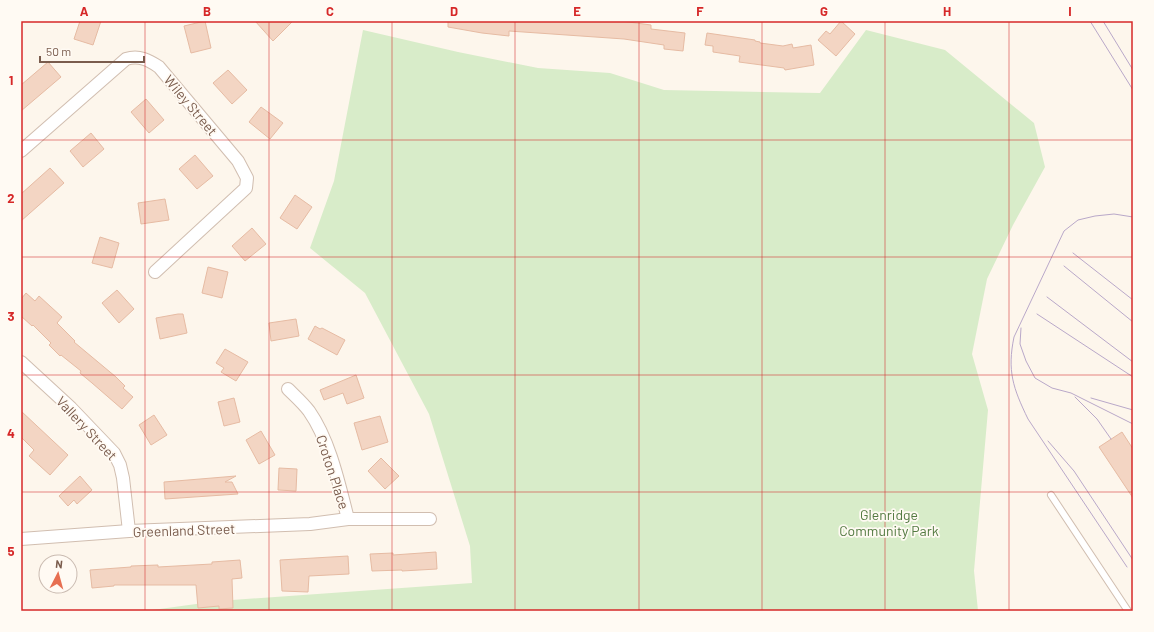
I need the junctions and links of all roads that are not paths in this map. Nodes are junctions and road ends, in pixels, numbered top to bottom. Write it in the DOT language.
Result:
graph roads {
  1 [pos="21,151"];
  2 [pos="155,272"];
  3 [pos="21,362"];
  4 [pos="288,389"];
  5 [pos="1051,495"];
  6 [pos="348,519"];
  7 [pos="430,519"];
  8 [pos="129,531"];
  9 [pos="21,539"];
  10 [pos="1128,611"];
  1 -- 2 [label="street, Wiley Street"];
  3 -- 8 [label="street, Vallery Street"];
  4 -- 6 [label="street, Croton Place"];
  5 -- 10 [label="lane"];
  6 -- 7 [label="street, Greenland Street"];
  6 -- 8 [label="street, Greenland Street"];
  8 -- 9 [label="street, Greenland Street"];
}
